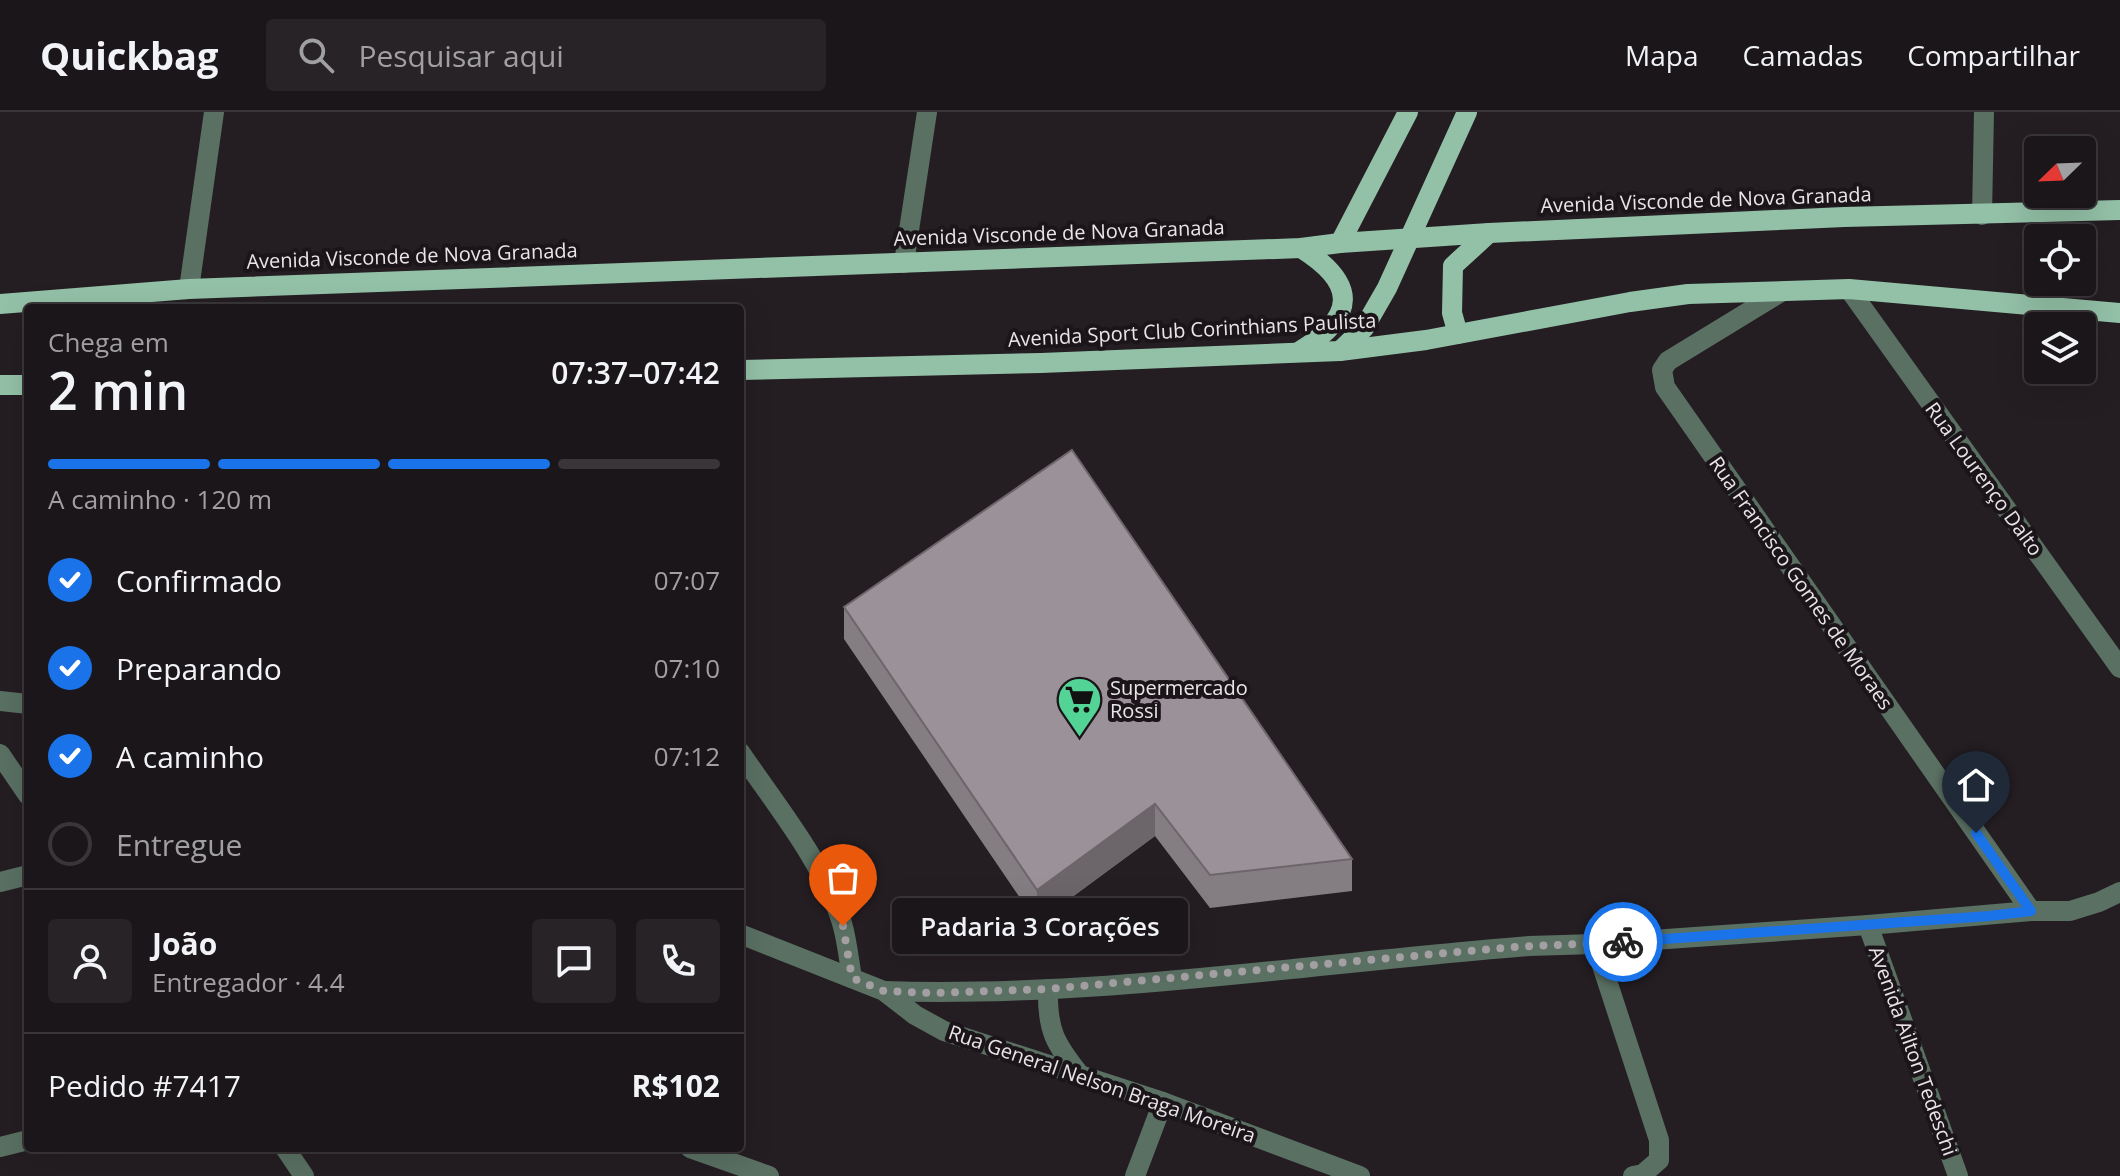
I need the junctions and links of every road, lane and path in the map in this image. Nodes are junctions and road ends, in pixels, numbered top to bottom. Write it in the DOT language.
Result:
graph roads {
  1 [pos="214,112"];
  2 [pos="927,112"];
  3 [pos="1408,112"];
  4 [pos="1467,112"];
  5 [pos="1984,112"];
  6 [pos="2120,210"];
  7 [pos="1982,215"];
  8 [pos="1489,233"];
  9 [pos="1408,239"];
  10 [pos="1340,243"];
  11 [pos="1301,248"];
  12 [pos="904,263"];
  13 [pos="189,289"];
  14 [pos="1849,289"];
  15 [pos="1781,292"];
  16 [pos="0,304"];
  17 [pos="2120,313"];
  18 [pos="1458,334"];
  19 [pos="1340,351"];
  20 [pos="1297,353"];
  21 [pos="744,370"];
  22 [pos="0,385"];
  23 [pos="24,385"];
  24 [pos="2120,668"];
  25 [pos="0,701"];
  26 [pos="24,704"];
  27 [pos="0,754"];
  28 [pos="744,758"];
  29 [pos="24,789"];
  30 [pos="24,876"];
  31 [pos="0,882"];
  32 [pos="2120,892"];
  33 [pos="2031,911"];
  34 [pos="1868,925"];
  35 [pos="744,936"];
  36 [pos="1595,944"];
  37 [pos="852,978"];
  38 [pos="1048,989"];
  39 [pos="884,991"];
  40 [pos="1080,1075"];
  41 [pos="1163,1102"];
  42 [pos="24,1141"];
  43 [pos="0,1147"];
  44 [pos="288,1152"];
  45 [pos="701,1152"];
  46 [pos="304,1176"];
  47 [pos="769,1176"];
  48 [pos="1135,1176"];
  49 [pos="1360,1176"];
  50 [pos="1633,1176"];
  51 [pos="1958,1176"];
  1 -- 13 [label="street"];
  2 -- 12 [label="street"];
  3 -- 10 [label="main road"];
  4 -- 9 [label="main road"];
  5 -- 7 [label="street"];
  6 -- 7 [label="main road, Avenida Visconde de Nova Granada"];
  7 -- 8 [label="main road, Avenida Visconde de Nova Granada"];
  8 -- 9 [label="main road, Avenida Visconde de Nova Granada"];
  8 -- 18 [label="main road"];
  9 -- 10 [label="main road, Avenida Visconde de Nova Granada"];
  9 -- 19 [label="main road"];
  10 -- 11 [label="main road, Avenida Visconde de Nova Granada"];
  11 -- 12 [label="main road, Avenida Visconde de Nova Granada"];
  11 -- 20 [label="main road"];
  12 -- 13 [label="main road, Avenida Visconde de Nova Granada"];
  13 -- 16 [label="main road, Avenida Visconde de Nova Granada"];
  14 -- 15 [label="main road, Avenida Sport Club Corinthians Paulista"];
  14 -- 17 [label="main road, Avenida Sport Club Corinthians Paulista"];
  14 -- 24 [label="street, Rua Lourenço Dalto"];
  15 -- 18 [label="main road, Avenida Sport Club Corinthians Paulista"];
  15 -- 33 [label="street, Rua Francisco Gomes de Moraes"];
  18 -- 19 [label="main road, Avenida Sport Club Corinthians Paulista"];
  19 -- 20 [label="main road, Avenida Sport Club Corinthians Paulista"];
  20 -- 21 [label="main road, Avenida Sport Club Corinthians Paulista"];
  22 -- 23 [label="main road"];
  25 -- 26 [label="street"];
  27 -- 29 [label="street"];
  28 -- 37 [label="street"];
  30 -- 31 [label="street"];
  32 -- 33 [label="street"];
  33 -- 34 [label="street"];
  34 -- 36 [label="street"];
  34 -- 51 [label="street, Avenida Ailton Tedeschi"];
  35 -- 37 [label="street, Rua General Nelson Braga Moreira"];
  36 -- 38 [label="street"];
  36 -- 50 [label="street"];
  37 -- 39 [label="street, Rua General Nelson Braga Moreira"];
  38 -- 39 [label="street"];
  38 -- 40 [label="street"];
  39 -- 40 [label="street, Rua General Nelson Braga Moreira"];
  40 -- 41 [label="street, Rua General Nelson Braga Moreira"];
  41 -- 48 [label="street"];
  41 -- 49 [label="street, Rua General Nelson Braga Moreira"];
  42 -- 43 [label="street"];
  44 -- 46 [label="street"];
  45 -- 47 [label="street"];
}
